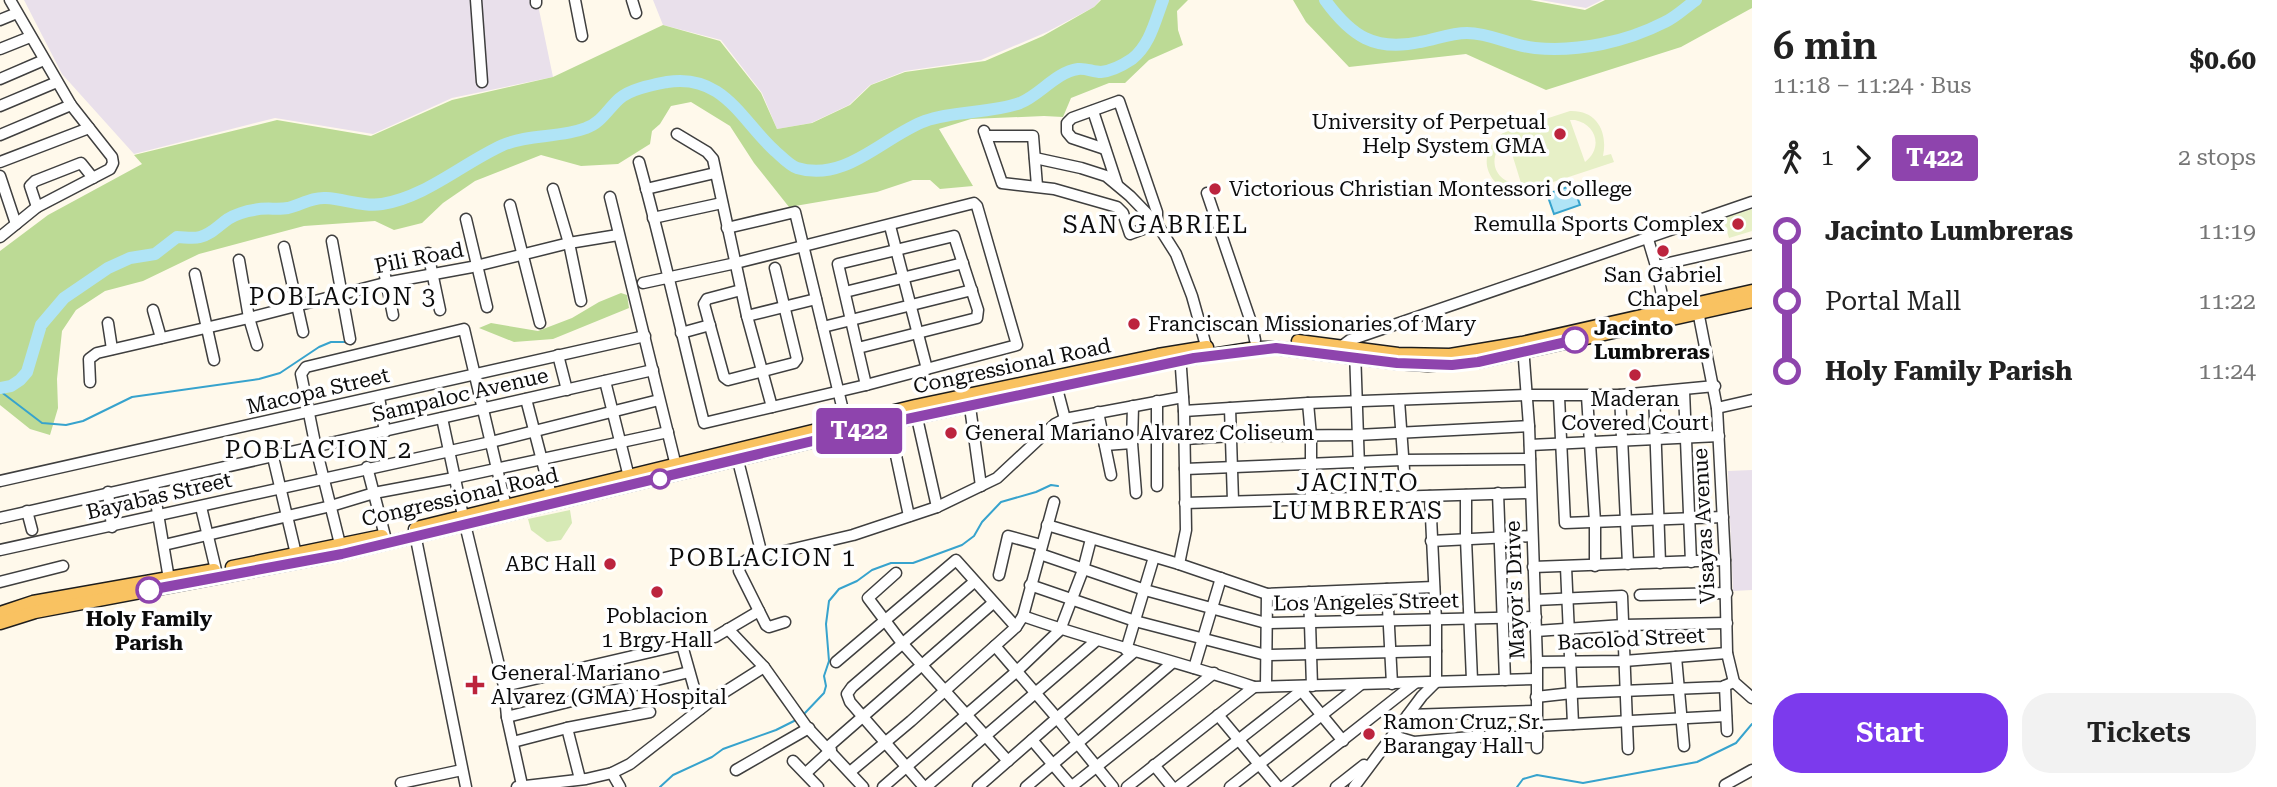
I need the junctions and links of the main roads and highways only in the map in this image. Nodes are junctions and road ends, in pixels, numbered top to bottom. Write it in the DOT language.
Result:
graph roads {
  1 [pos="1752,290"];
  2 [pos="1752,301"];
  3 [pos="1698,308"];
  4 [pos="1523,347"];
  5 [pos="1350,350"];
  6 [pos="1208,352"];
  7 [pos="1055,382"];
  8 [pos="916,412"];
  9 [pos="847,429"];
  10 [pos="677,470"];
  11 [pos="603,488"];
  12 [pos="507,511"];
  13 [pos="415,532"];
  14 [pos="342,550"];
  15 [pos="169,582"];
  16 [pos="1,615"];
  1 -- 3 [label="main road, Congressional Road"];
  2 -- 3 [label="main road, Congressional Road"];
  3 -- 4 [label="main road, Congressional Road"];
  3 -- 4 [label="main road, Congressional Road"];
  4 -- 5 [label="main road, Congressional Road"];
  5 -- 6 [label="main road, Congressional Road"];
  5 -- 6 [label="main road, Congressional Road"];
  6 -- 7 [label="main road, Congressional Road"];
  7 -- 8 [label="main road, Congressional Road"];
  7 -- 8 [label="main road, Congressional Road"];
  8 -- 9 [label="main road, Congressional Road"];
  8 -- 9 [label="main road, Congressional Road"];
  9 -- 10 [label="main road, Congressional Road"];
  10 -- 11 [label="main road, Congressional Road"];
  10 -- 11 [label="main road, Congressional Road"];
  11 -- 12 [label="main road, Congressional Road"];
  11 -- 12 [label="main road, Congressional Road"];
  12 -- 13 [label="main road, Congressional Road"];
  13 -- 14 [label="main road, Congressional Road"];
  13 -- 14 [label="main road, Congressional Road"];
  14 -- 15 [label="main road, Congressional Road"];
  14 -- 15 [label="main road, Congressional Road"];
  15 -- 16 [label="main road, Congressional Road"];
}
